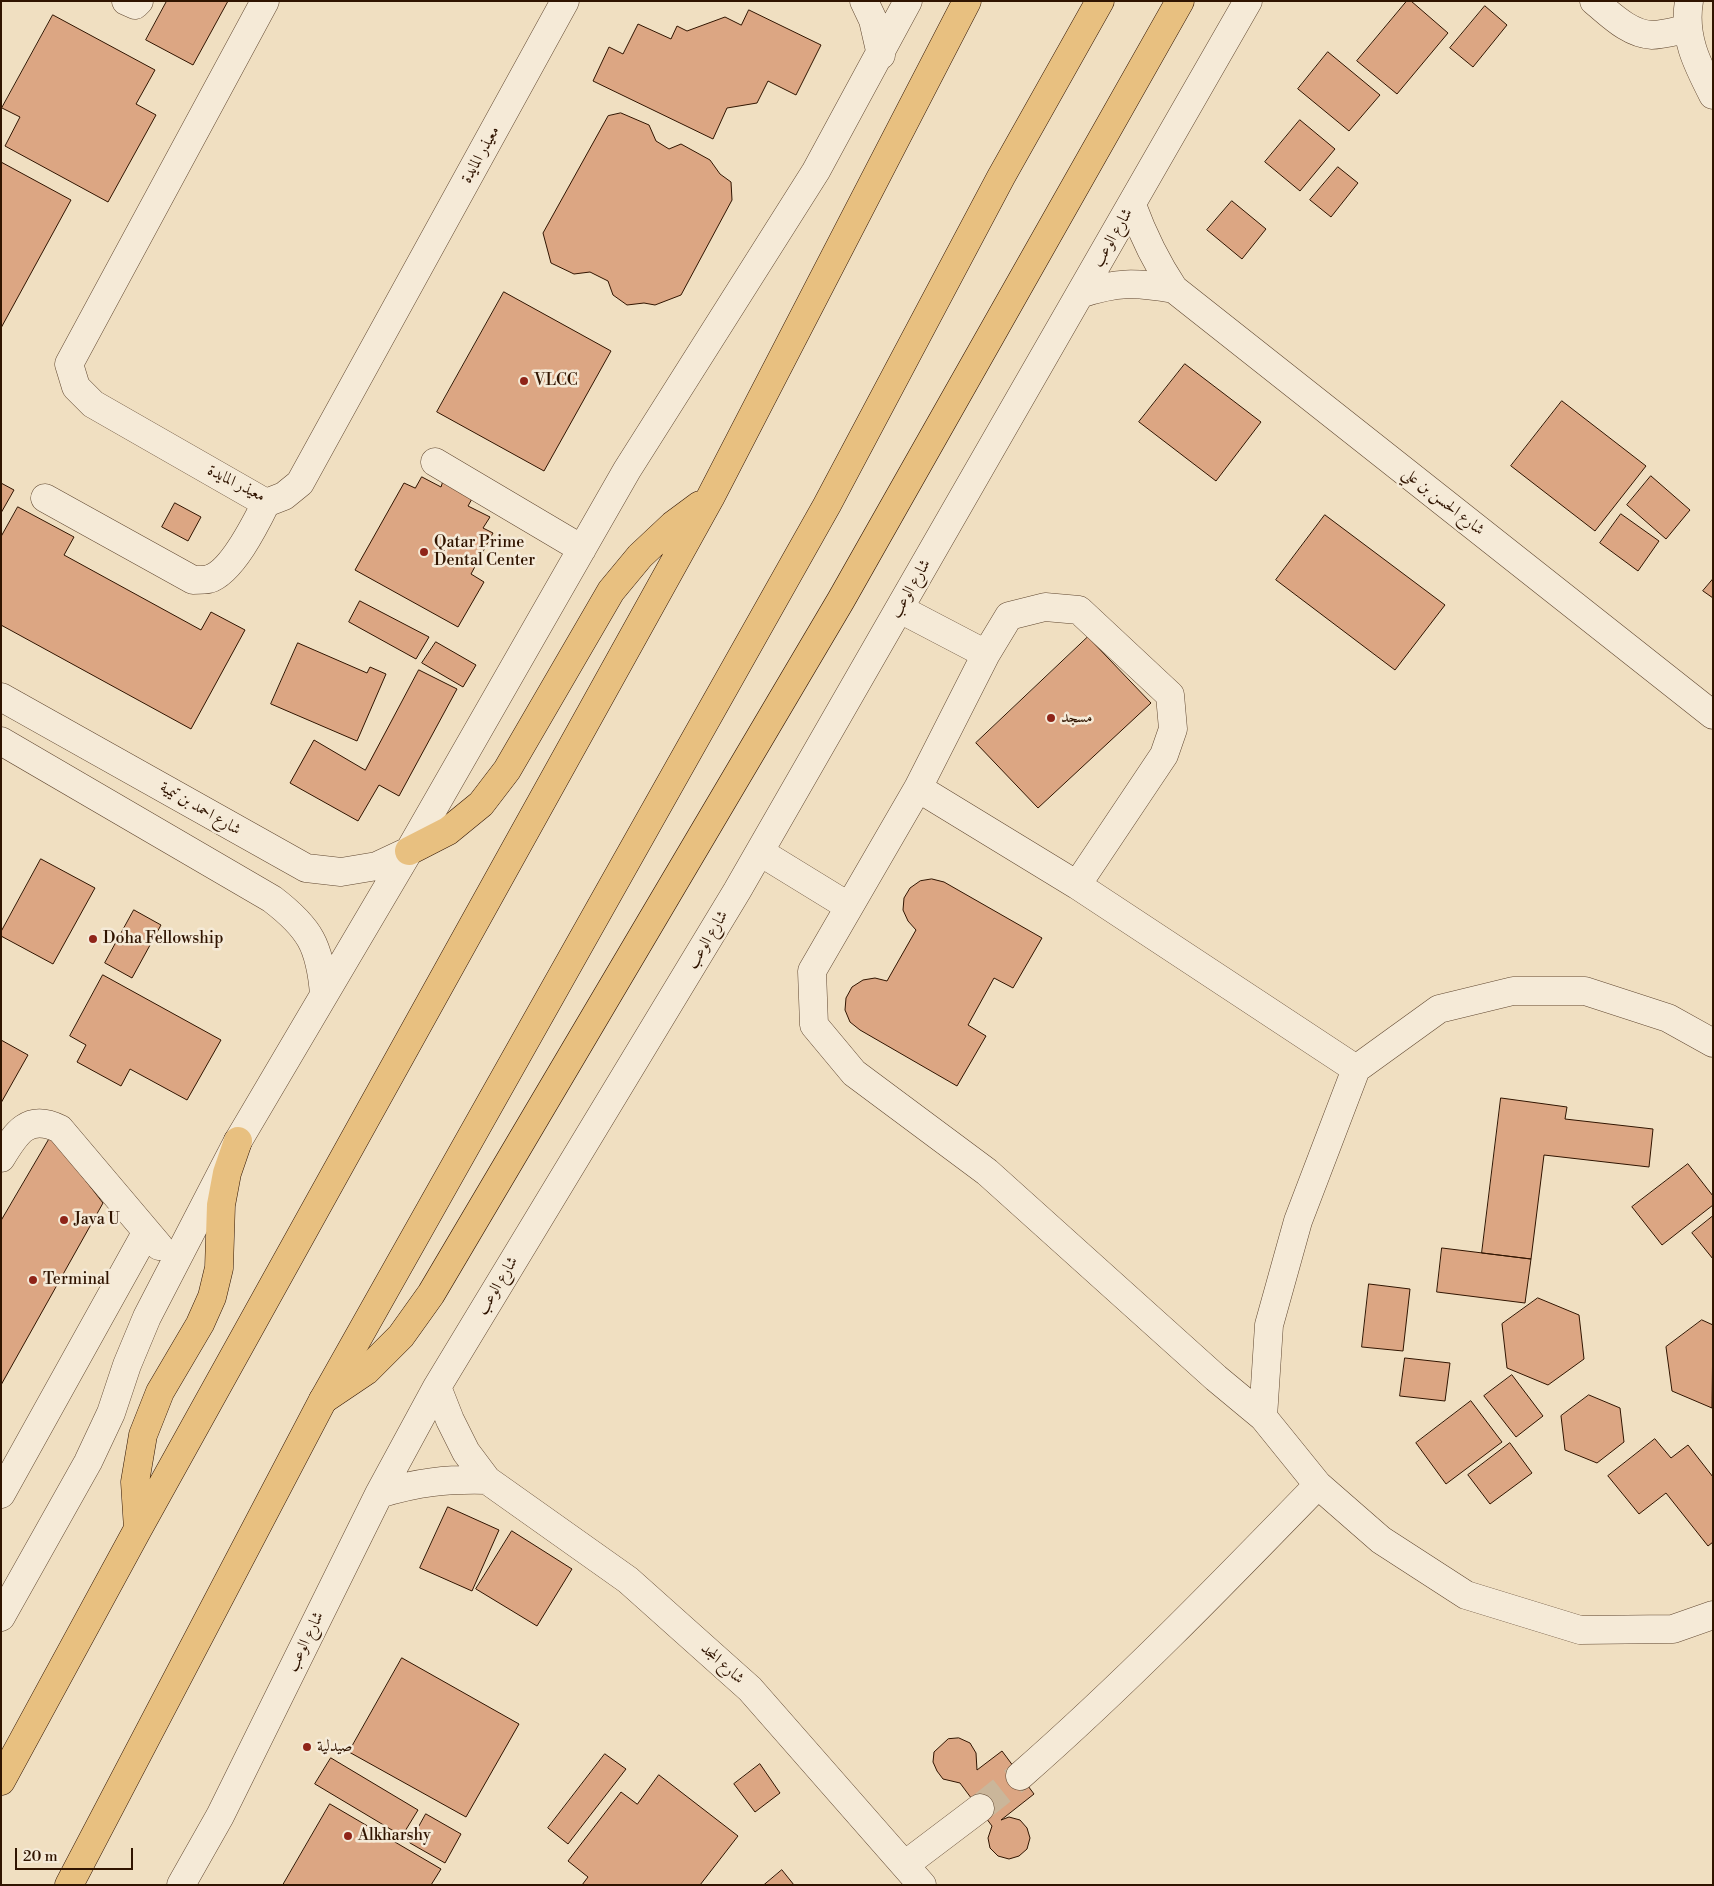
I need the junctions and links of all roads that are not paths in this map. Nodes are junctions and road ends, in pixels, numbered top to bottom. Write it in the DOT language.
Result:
graph roads {
  1 [pos="126,1"];
  2 [pos="139,1"];
  3 [pos="265,1"];
  4 [pos="565,1"];
  5 [pos="864,1"];
  6 [pos="908,1"];
  7 [pos="967,1"];
  8 [pos="1100,1"];
  9 [pos="1180,1"];
  10 [pos="1248,1"];
  11 [pos="1594,1"];
  12 [pos="1688,1"];
  13 [pos="1687,29"];
  14 [pos="881,55"];
  15 [pos="1711,86"];
  16 [pos="1132,205"];
  17 [pos="1174,289"];
  18 [pos="1080,294"];
  19 [pos="435,462"];
  20 [pos="45,498"];
  21 [pos="710,498"];
  22 [pos="266,503"];
  23 [pos="582,549"];
  24 [pos="900,609"];
  25 [pos="986,654"];
  26 [pos="1,697"];
  27 [pos="1713,715"];
  28 [pos="1,741"];
  29 [pos="918,788"];
  30 [pos="409,851"];
  31 [pos="760,852"];
  32 [pos="1077,885"];
  33 [pos="848,906"];
  34 [pos="324,994"];
  35 [pos="1713,1043"];
  36 [pos="1356,1069"];
  37 [pos="238,1141"];
  38 [pos="1,1158"];
  39 [pos="146,1232"];
  40 [pos="174,1261"];
  41 [pos="437,1387"];
  42 [pos="323,1400"];
  43 [pos="1263,1417"];
  44 [pos="487,1480"];
  45 [pos="1318,1485"];
  46 [pos="1,1494"];
  47 [pos="379,1494"];
  48 [pos="138,1528"];
  49 [pos="1713,1615"];
  50 [pos="1,1617"];
  51 [pos="1020,1776"];
  52 [pos="1,1781"];
  53 [pos="980,1808"];
  54 [pos="914,1874"];
  55 [pos="69,1885"];
  56 [pos="181,1885"];
  1 -- 2 [label="street"];
  3 -- 22 [label="street, معيذر المايدة"];
  4 -- 22 [label="street, معيذر المايدة"];
  5 -- 14 [label="street"];
  6 -- 14 [label="street"];
  7 -- 21 [label="main road"];
  8 -- 42 [label="main road"];
  9 -- 42 [label="main road"];
  10 -- 16 [label="street, شارع الوعب"];
  11 -- 13 [label="street"];
  12 -- 13 [label="street"];
  13 -- 15 [label="street"];
  14 -- 23 [label="street"];
  16 -- 17 [label="street, شارع الحسن بن علي"];
  16 -- 18 [label="street, شارع الوعب"];
  17 -- 18 [label="street, شارع الحسن بن علي"];
  17 -- 27 [label="street, شارع الحسن بن علي"];
  18 -- 24 [label="street, شارع الوعب"];
  19 -- 23 [label="street"];
  20 -- 22 [label="street"];
  21 -- 30 [label="main road"];
  21 -- 48 [label="main road"];
  23 -- 30 [label="street"];
  24 -- 25 [label="street"];
  24 -- 31 [label="street, شارع الوعب"];
  25 -- 29 [label="street"];
  25 -- 32 [label="street"];
  26 -- 30 [label="street, شارع احمد بن تيمية"];
  28 -- 34 [label="street"];
  29 -- 32 [label="street"];
  29 -- 33 [label="street"];
  30 -- 34 [label="street"];
  31 -- 33 [label="street"];
  31 -- 41 [label="street, شارع الوعب"];
  32 -- 36 [label="street"];
  33 -- 43 [label="street"];
  34 -- 37 [label="street"];
  35 -- 36 [label="street"];
  36 -- 43 [label="street"];
  37 -- 40 [label="street"];
  37 -- 48 [label="main road"];
  38 -- 39 [label="street"];
  39 -- 40 [label="street"];
  39 -- 46 [label="street"];
  40 -- 50 [label="street"];
  41 -- 44 [label="street, شارع المجد"];
  41 -- 47 [label="street, شارع الوعب"];
  42 -- 55 [label="main road"];
  43 -- 45 [label="street"];
  44 -- 47 [label="street"];
  44 -- 54 [label="street, شارع المجد"];
  45 -- 49 [label="street"];
  45 -- 51 [label="street"];
  47 -- 56 [label="street, شارع الوعب"];
  48 -- 52 [label="main road"];
  53 -- 54 [label="street"];
}
